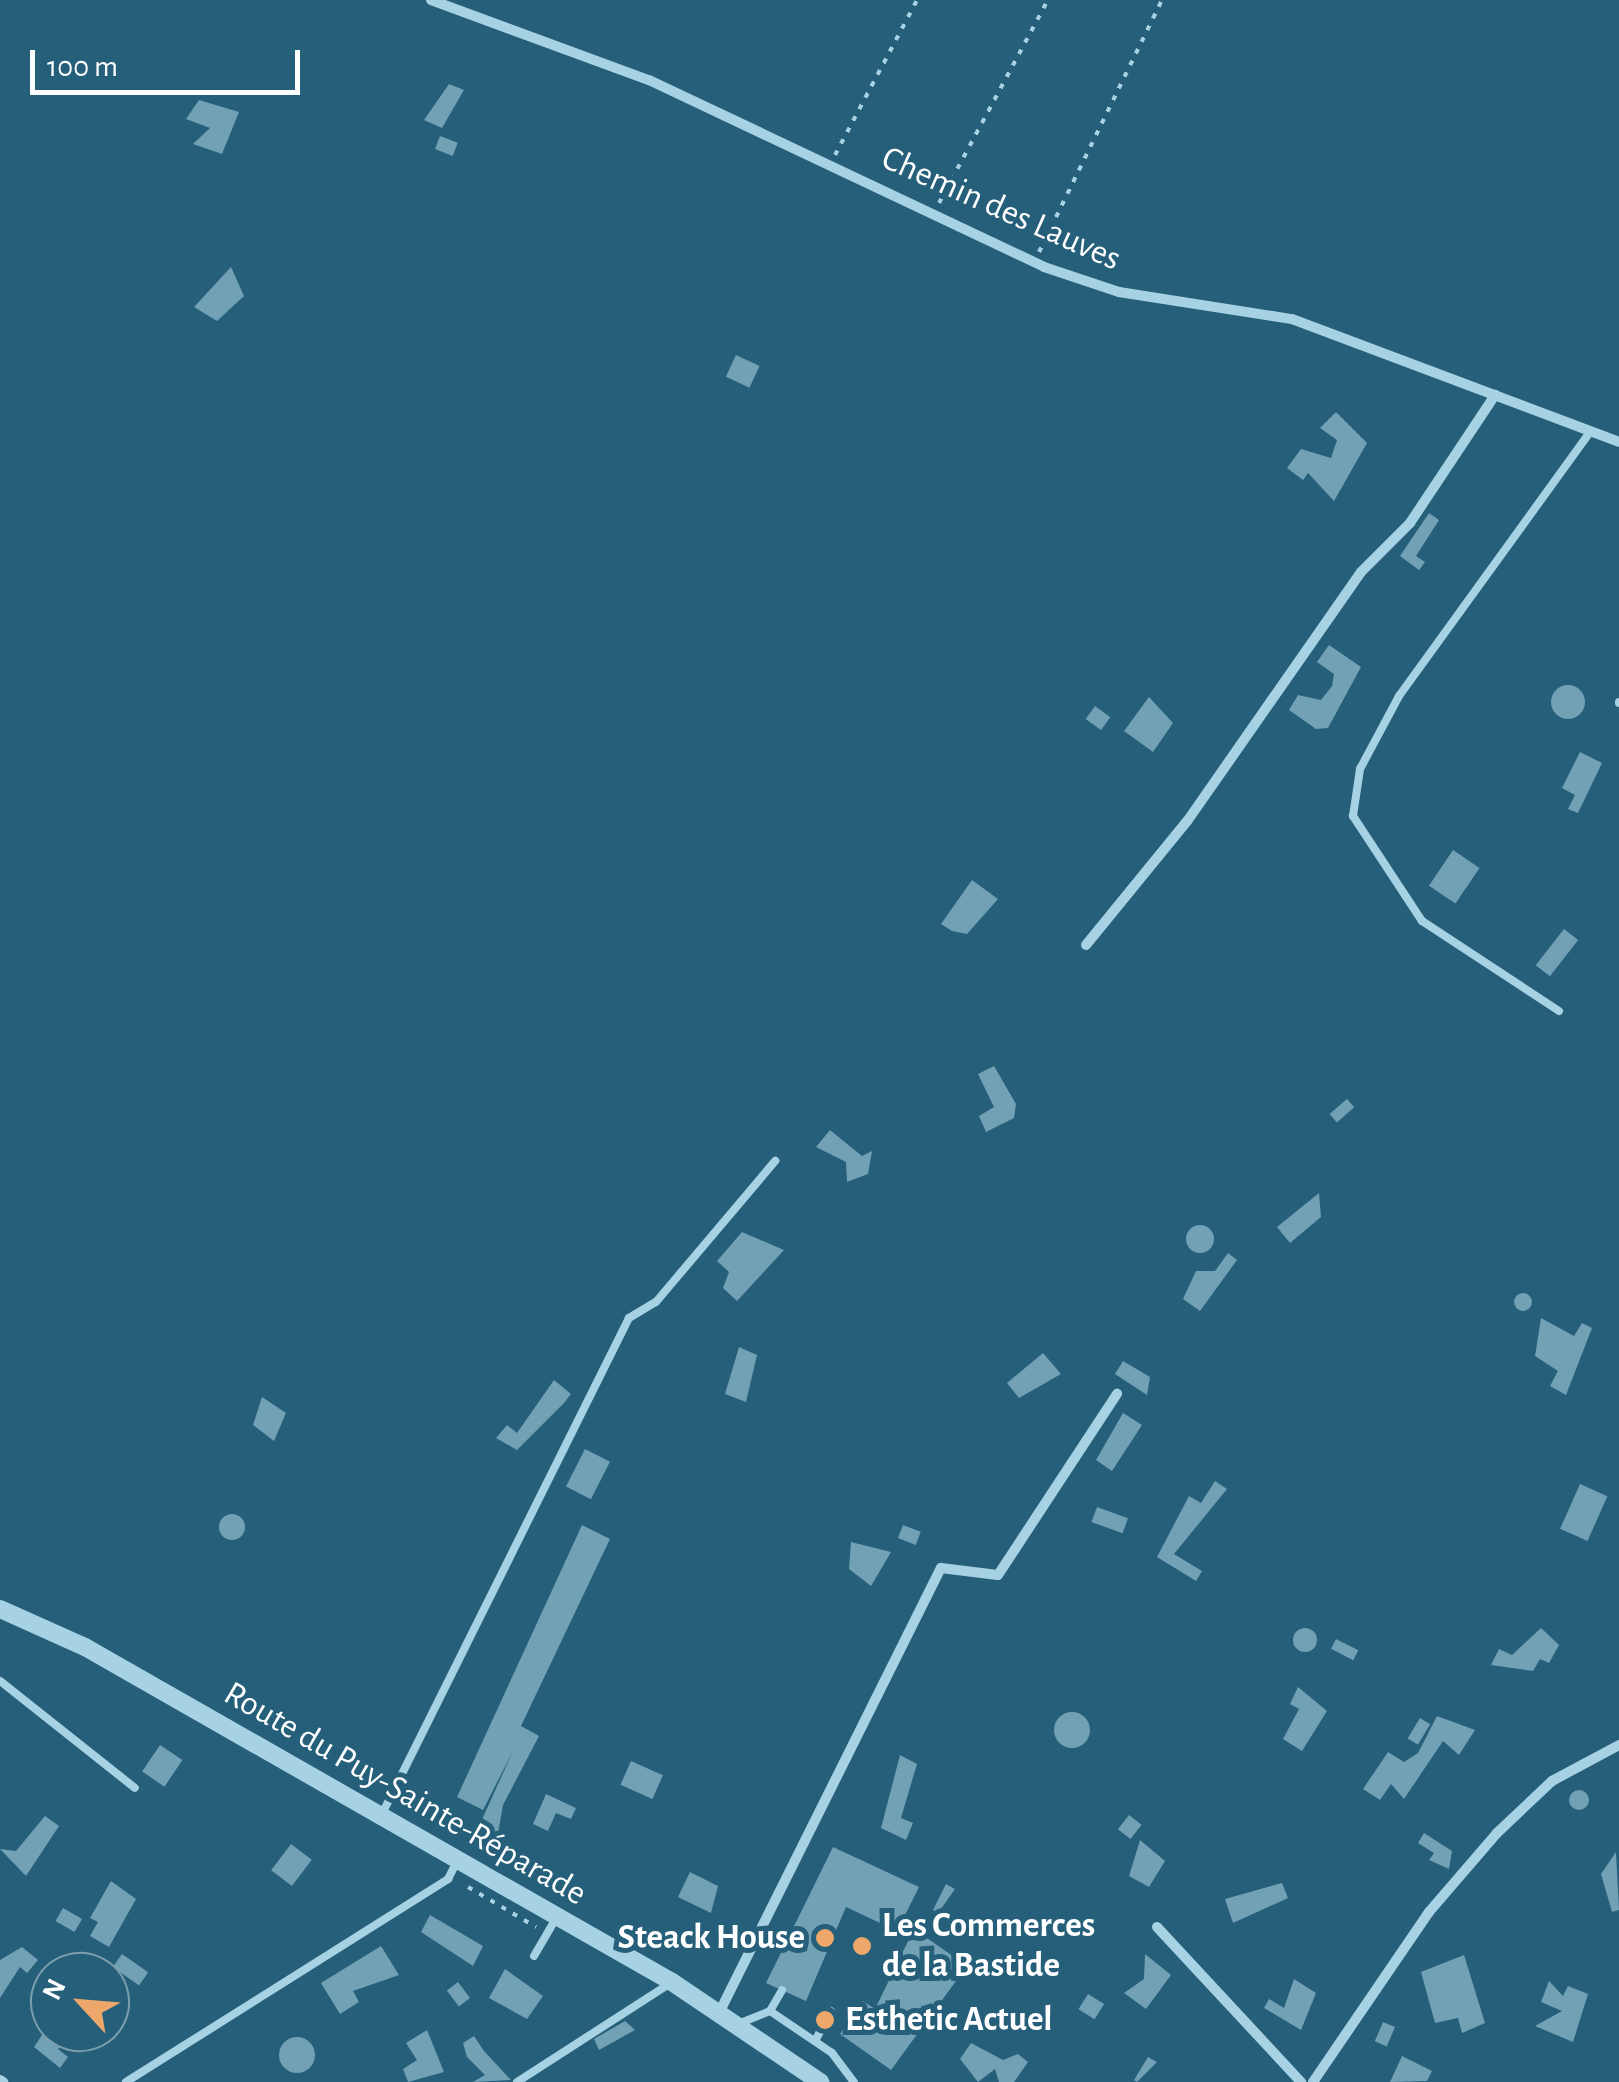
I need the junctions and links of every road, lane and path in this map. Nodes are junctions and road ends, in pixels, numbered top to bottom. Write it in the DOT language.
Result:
graph roads {
  1 [pos="431,0"];
  2 [pos="916,0"];
  3 [pos="1048,0"];
  4 [pos="1162,0"];
  5 [pos="830,164"];
  6 [pos="934,212"];
  7 [pos="1034,262"];
  8 [pos="1495,395"];
  9 [pos="1590,432"];
  10 [pos="1619,442"];
  11 [pos="1086,946"];
  12 [pos="1559,1011"];
  13 [pos="775,1161"];
  14 [pos="1117,1394"];
  15 [pos="0,1609"];
  16 [pos="0,1681"];
  17 [pos="1619,1744"];
  18 [pos="135,1788"];
  19 [pos="381,1816"];
  20 [pos="458,1860"];
  21 [pos="556,1920"];
  22 [pos="1157,1927"];
  23 [pos="534,1956"];
  24 [pos="672,1982"];
  25 [pos="782,1990"];
  26 [pos="831,2010"];
  27 [pos="720,2011"];
  28 [pos="770,2011"];
  29 [pos="738,2024"];
  30 [pos="815,2041"];
  31 [pos="126,2082"];
  32 [pos="517,2082"];
  33 [pos="820,2082"];
  34 [pos="854,2082"];
  35 [pos="1301,2082"];
  36 [pos="1313,2082"];
  1 -- 5 [label="street, Chemin des Lauves"];
  2 -- 5 [label="path"];
  3 -- 6 [label="path"];
  4 -- 7 [label="path"];
  5 -- 6 [label="street, Chemin des Lauves"];
  6 -- 7 [label="street, Chemin des Lauves"];
  7 -- 8 [label="street, Chemin des Lauves"];
  8 -- 9 [label="street, Chemin des Lauves"];
  8 -- 11 [label="street"];
  9 -- 10 [label="street, Chemin des Lauves"];
  9 -- 12 [label="lane"];
  13 -- 19 [label="lane"];
  14 -- 27 [label="street"];
  15 -- 19 [label="street, Route du Puy-Sainte-Réparade"];
  16 -- 18 [label="lane"];
  17 -- 36 [label="street"];
  19 -- 20 [label="street, Route du Puy-Sainte-Réparade"];
  20 -- 21 [label="street, Route du Puy-Sainte-Réparade"];
  20 -- 31 [label="lane"];
  21 -- 23 [label="lane"];
  21 -- 24 [label="street, Route du Puy-Sainte-Réparade"];
  22 -- 35 [label="street"];
  24 -- 27 [label="street, Route du Puy-Sainte-Réparade"];
  24 -- 32 [label="lane"];
  25 -- 28 [label="lane"];
  26 -- 30 [label="lane"];
  27 -- 29 [label="street, Route du Puy-Sainte-Réparade"];
  28 -- 29 [label="lane"];
  28 -- 30 [label="lane"];
  29 -- 33 [label="street, Route du Puy-Sainte-Réparade"];
  30 -- 34 [label="lane"];
}
